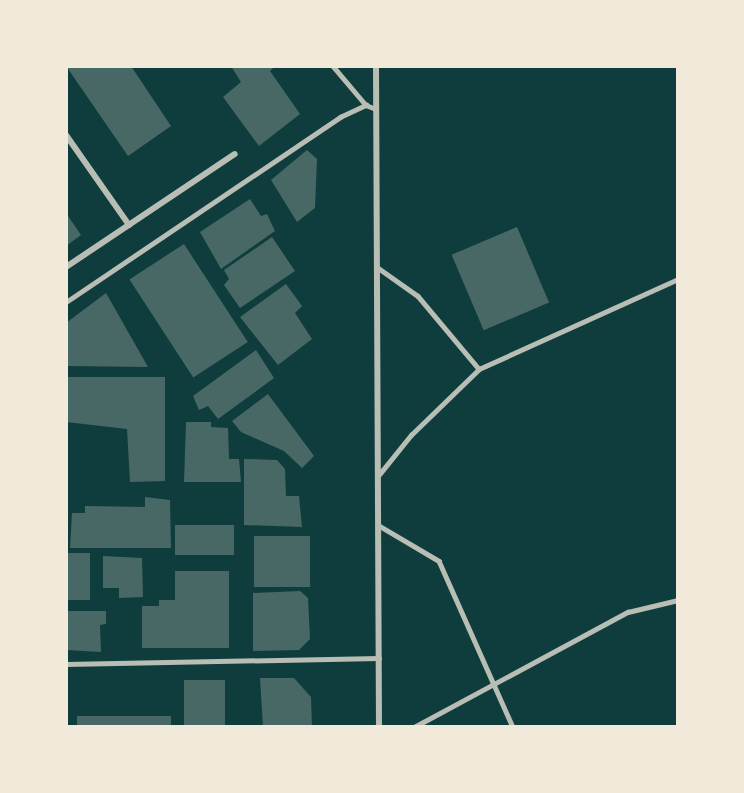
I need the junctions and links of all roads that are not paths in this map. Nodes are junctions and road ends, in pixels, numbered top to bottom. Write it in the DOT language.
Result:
graph roads {
  1 [pos="333,66"];
  2 [pos="376,66"];
  3 [pos="366,105"];
  4 [pos="376,109"];
  5 [pos="66,135"];
  6 [pos="235,154"];
  7 [pos="129,225"];
  8 [pos="66,267"];
  9 [pos="377,267"];
  10 [pos="678,279"];
  11 [pos="66,302"];
  12 [pos="479,369"];
  13 [pos="378,476"];
  14 [pos="378,525"];
  15 [pos="678,600"];
  16 [pos="379,658"];
  17 [pos="66,664"];
  18 [pos="496,685"];
  19 [pos="379,727"];
  20 [pos="414,727"];
  21 [pos="513,727"];
  1 -- 3 [label="lane"];
  2 -- 4 [label="street"];
  3 -- 4 [label="lane"];
  3 -- 11 [label="lane"];
  4 -- 9 [label="street"];
  5 -- 7 [label="street"];
  6 -- 7 [label="street"];
  7 -- 8 [label="street"];
  9 -- 12 [label="lane"];
  9 -- 13 [label="street"];
  10 -- 12 [label="lane"];
  12 -- 13 [label="lane"];
  13 -- 14 [label="street"];
  14 -- 16 [label="street"];
  14 -- 18 [label="lane"];
  15 -- 18 [label="lane"];
  16 -- 17 [label="lane"];
  16 -- 19 [label="street"];
  18 -- 20 [label="lane"];
  18 -- 21 [label="lane"];
}
